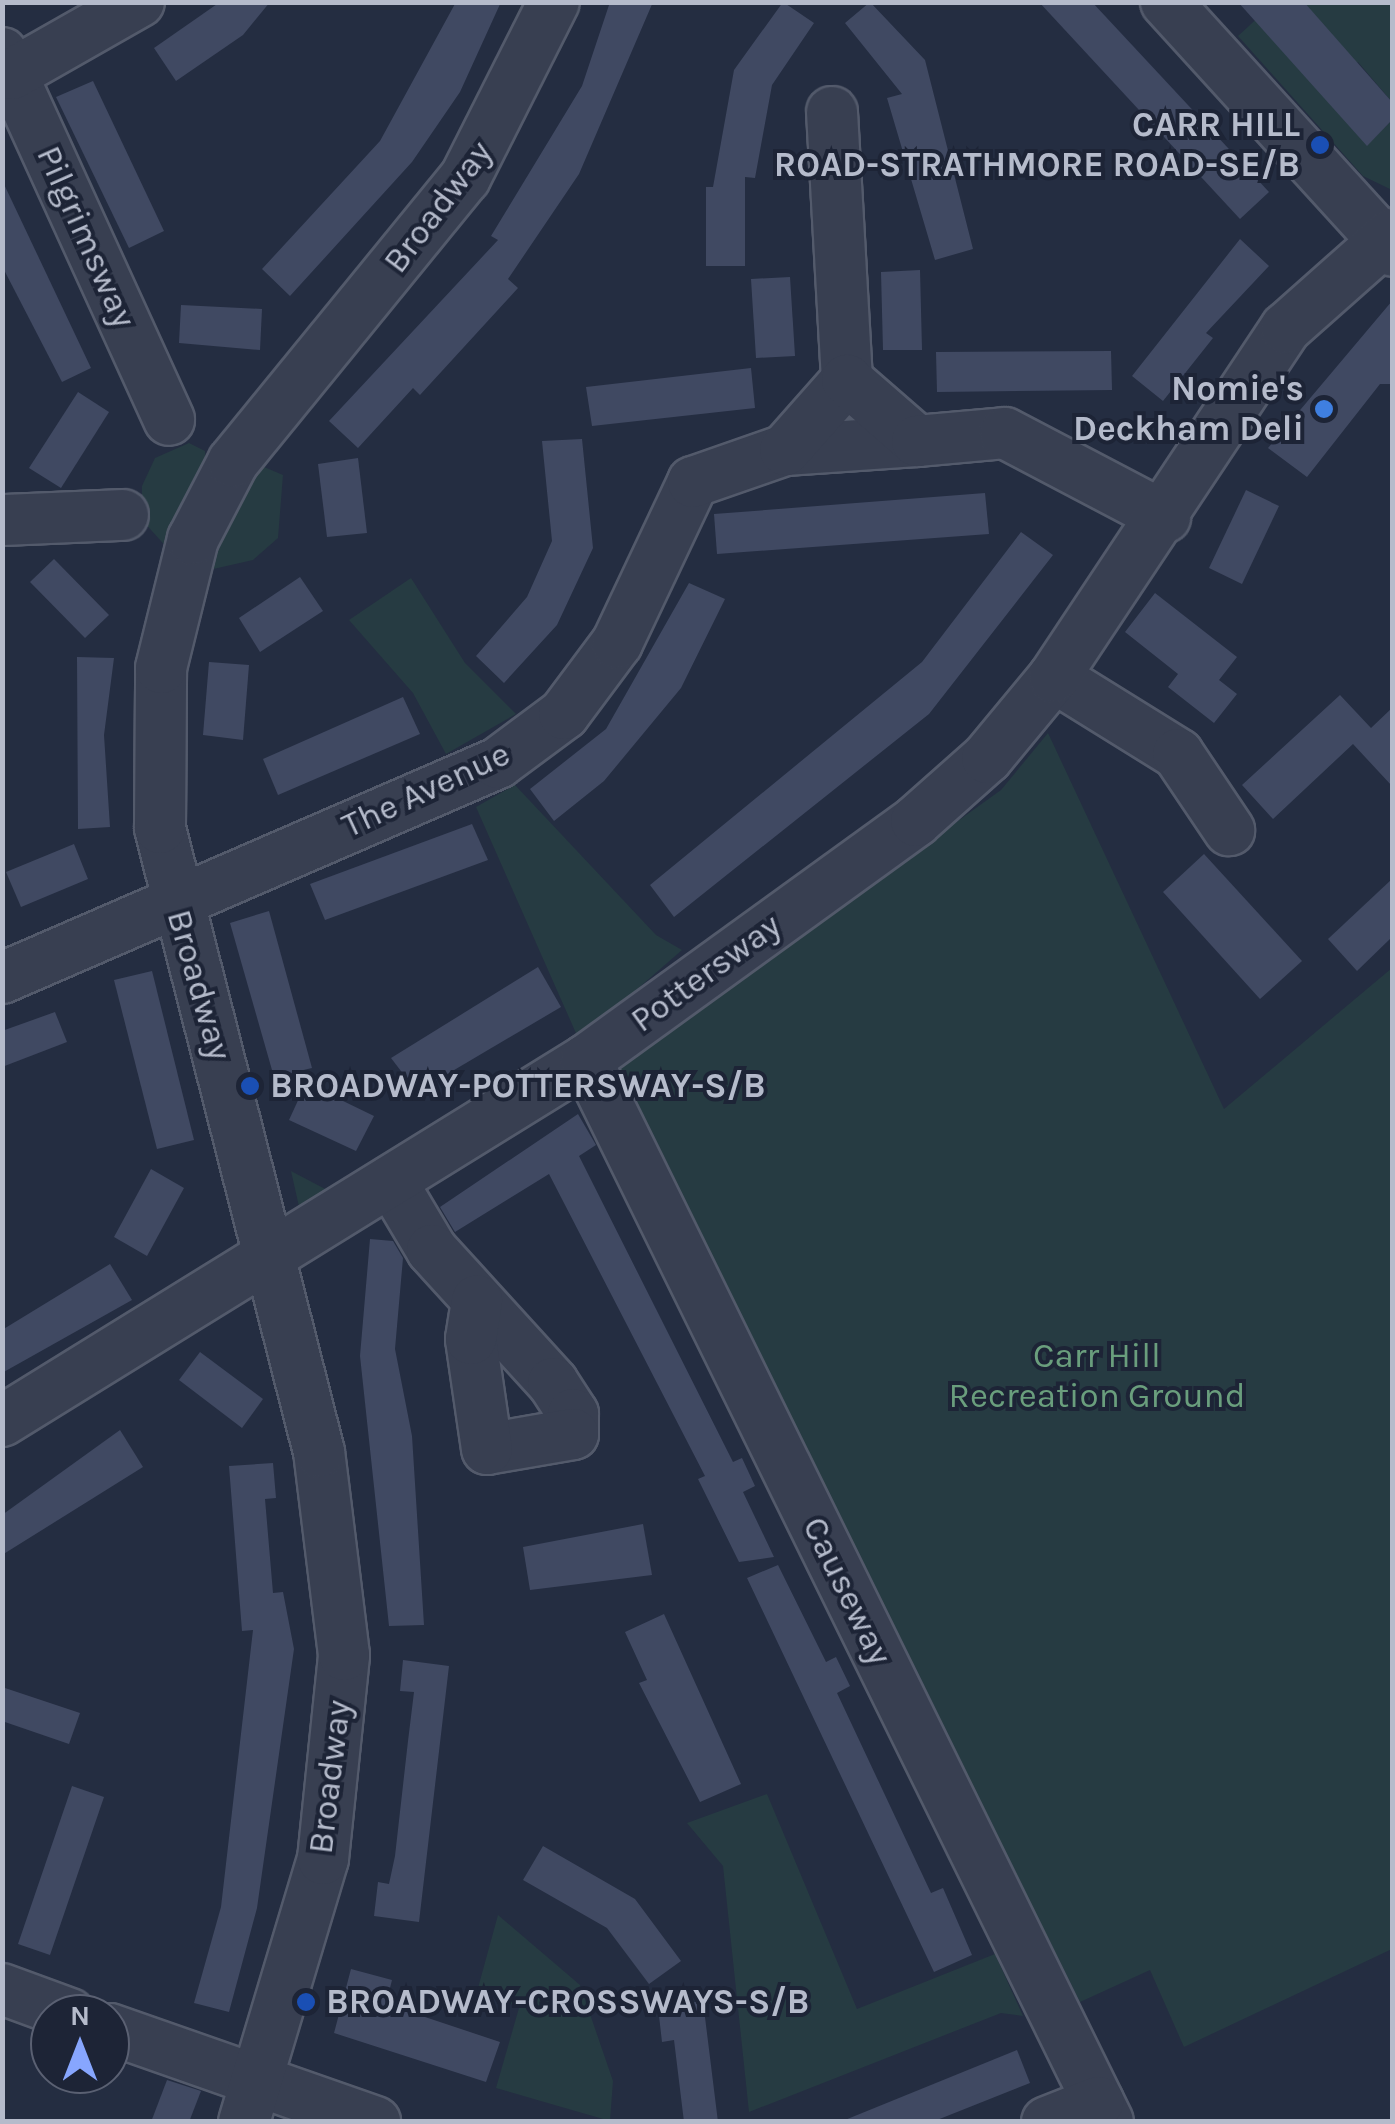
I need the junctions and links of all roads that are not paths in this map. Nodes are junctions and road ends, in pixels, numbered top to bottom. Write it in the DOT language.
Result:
graph roads {
  1 [pos="139,2"];
  2 [pos="554,2"];
  3 [pos="1166,2"];
  4 [pos="7,64"];
  5 [pos="832,112"];
  6 [pos="1389,242"];
  7 [pos="847,380"];
  8 [pos="169,420"];
  9 [pos="917,441"];
  10 [pos="785,450"];
  11 [pos="123,515"];
  12 [pos="1165,517"];
  13 [pos="2,520"];
  14 [pos="1054,677"];
  15 [pos="1229,830"];
  16 [pos="175,902"];
  17 [pos="2,978"];
  18 [pos="586,1060"];
  19 [pos="391,1181"];
  20 [pos="274,1252"];
  21 [pos="477,1300"];
  22 [pos="2,1421"];
  23 [pos="2,1989"];
  24 [pos="30,1999"];
  25 [pos="130,2039"];
  26 [pos="252,2103"];
  27 [pos="1103,2112"];
  28 [pos="375,2122"];
  29 [pos="1047,2122"];
  1 -- 4 [label="street"];
  2 -- 16 [label="street, Broadway"];
  3 -- 6 [label="street"];
  4 -- 8 [label="street, Pilgrimsway"];
  5 -- 7 [label="street"];
  6 -- 12 [label="street, Pottersway"];
  7 -- 9 [label="street"];
  7 -- 10 [label="street, The Avenue"];
  9 -- 10 [label="street, The Avenue"];
  9 -- 12 [label="street, The Avenue"];
  10 -- 16 [label="street, The Avenue"];
  11 -- 13 [label="street"];
  12 -- 14 [label="street, Pottersway"];
  14 -- 15 [label="street"];
  14 -- 18 [label="street, Pottersway"];
  16 -- 17 [label="street, The Avenue"];
  16 -- 20 [label="street, Broadway"];
  18 -- 19 [label="street, Pottersway"];
  18 -- 27 [label="street, Causeway"];
  19 -- 20 [label="street, Pottersway"];
  19 -- 21 [label="street"];
  20 -- 22 [label="street, Pottersway"];
  20 -- 26 [label="street, Broadway"];
  23 -- 24 [label="street"];
  25 -- 26 [label="street"];
  26 -- 28 [label="street"];
  27 -- 29 [label="street"];
}
